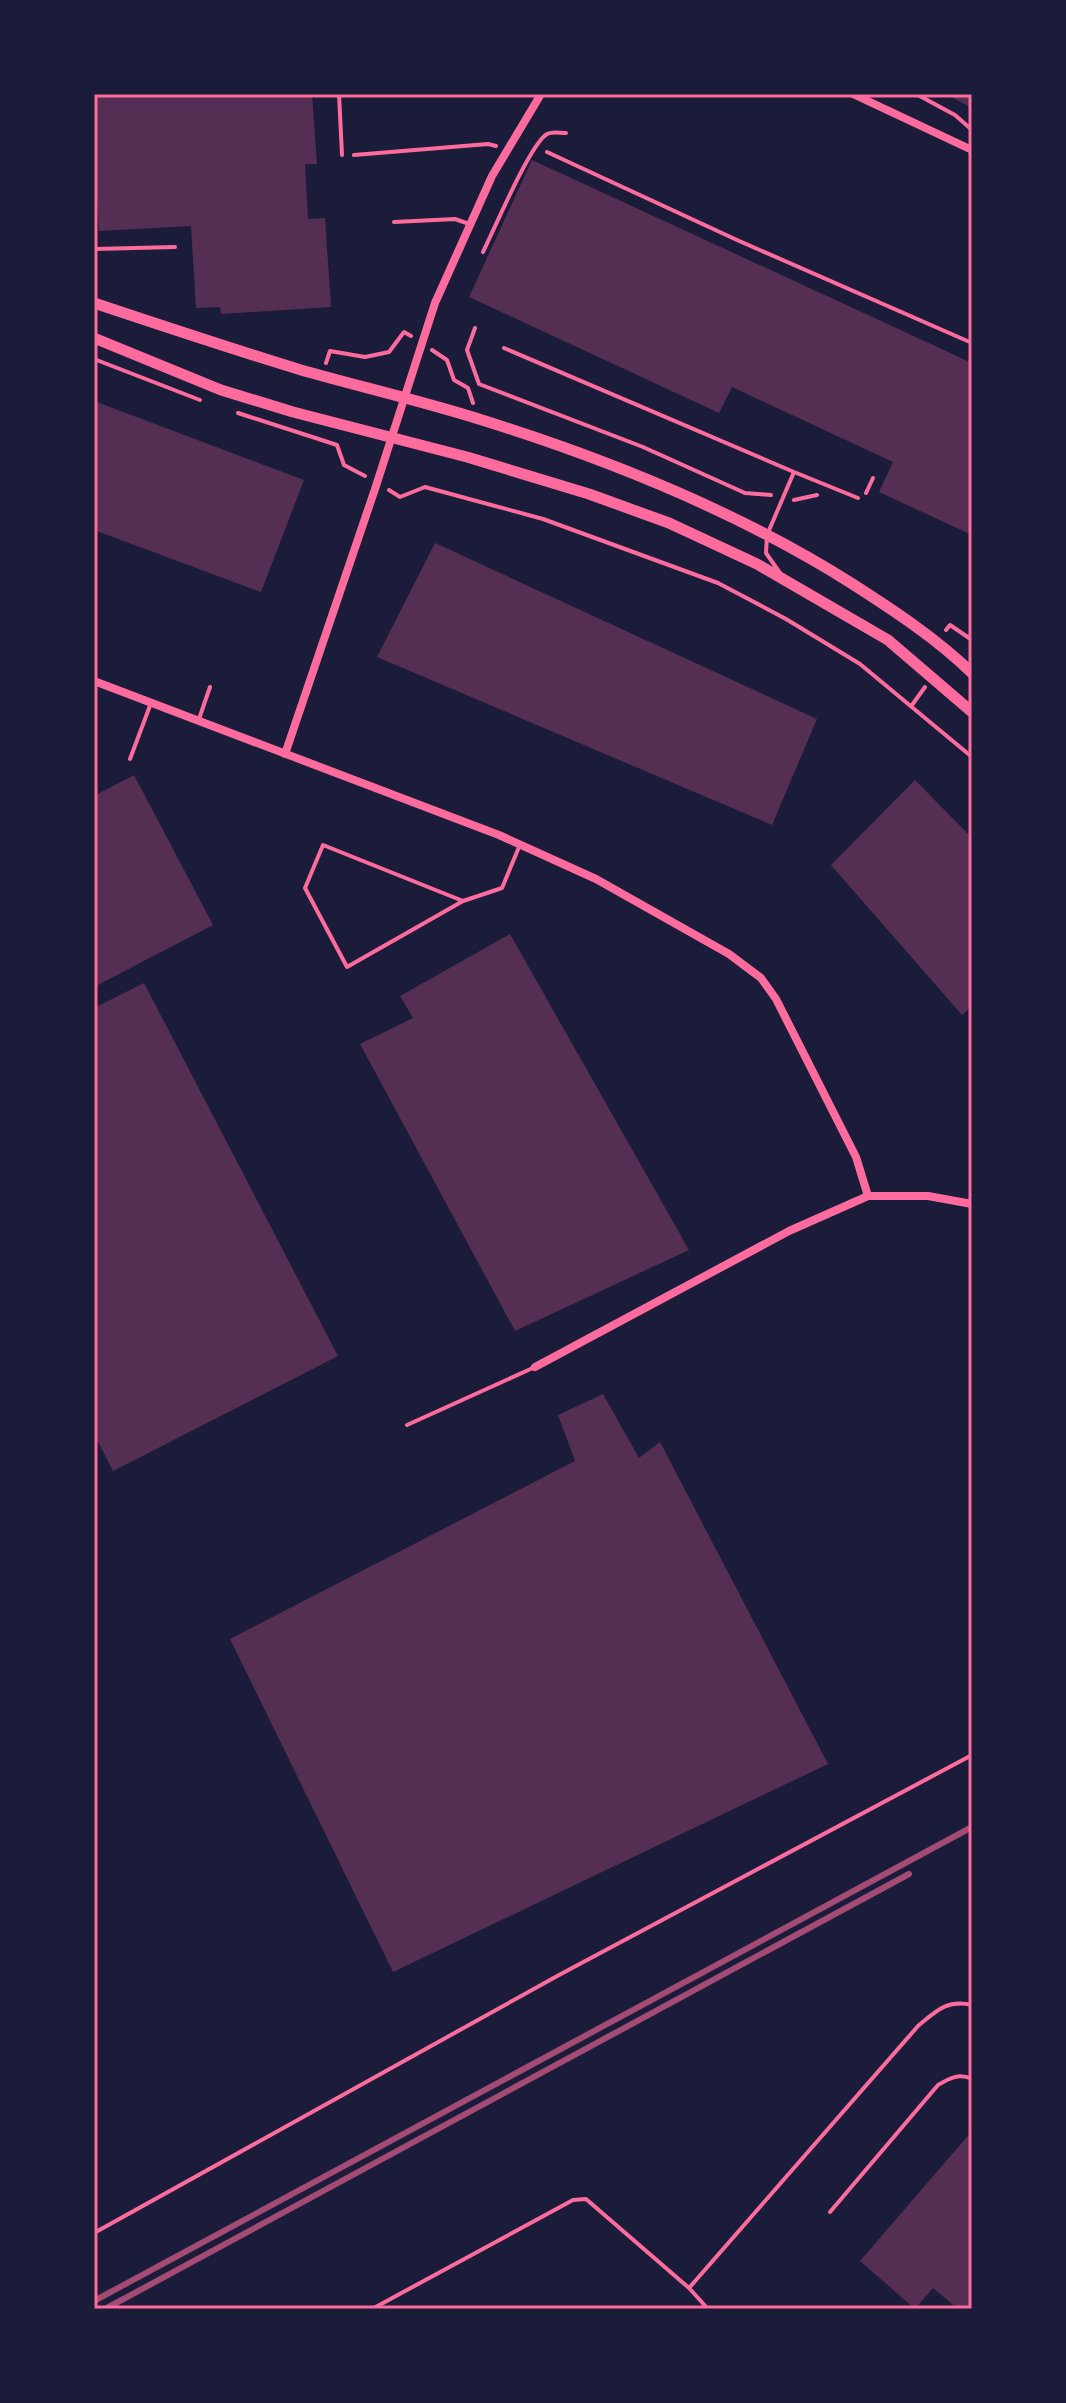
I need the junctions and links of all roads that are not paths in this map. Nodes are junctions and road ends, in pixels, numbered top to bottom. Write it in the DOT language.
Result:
graph roads {
  1 [pos="339,94"];
  2 [pos="541,94"];
  3 [pos="853,94"];
  4 [pos="916,94"];
  5 [pos="972,130"];
  6 [pos="566,133"];
  7 [pos="972,150"];
  8 [pos="342,155"];
  9 [pos="394,222"];
  10 [pos="469,224"];
  11 [pos="175,247"];
  12 [pos="94,249"];
  13 [pos="483,252"];
  14 [pos="94,303"];
  15 [pos="94,338"];
  16 [pos="504,348"];
  17 [pos="404,398"];
  18 [pos="392,436"];
  19 [pos="794,472"];
  20 [pos="858,498"];
  21 [pos="767,535"];
  22 [pos="785,580"];
  23 [pos="972,673"];
  24 [pos="94,681"];
  25 [pos="210,687"];
  26 [pos="151,703"];
  27 [pos="972,712"];
  28 [pos="198,721"];
  29 [pos="285,754"];
  30 [pos="130,759"];
  31 [pos="520,844"];
  32 [pos="463,901"];
  33 [pos="868,1196"];
  34 [pos="972,1204"];
  35 [pos="535,1367"];
  36 [pos="407,1425"];
  37 [pos="972,2005"];
  38 [pos="972,2079"];
  39 [pos="830,2212"];
  40 [pos="689,2288"];
  41 [pos="372,2309"];
  42 [pos="708,2309"];
  1 -- 8 [label="lane"];
  2 -- 10 [label="street"];
  3 -- 7 [label="street"];
  4 -- 5 [label="lane"];
  6 -- 13 [label="lane"];
  9 -- 10 [label="lane"];
  10 -- 17 [label="street"];
  11 -- 12 [label="lane"];
  14 -- 17 [label="street"];
  15 -- 18 [label="street"];
  16 -- 19 [label="lane"];
  17 -- 18 [label="street"];
  17 -- 21 [label="street"];
  18 -- 22 [label="street"];
  18 -- 29 [label="street"];
  19 -- 20 [label="lane"];
  19 -- 21 [label="lane"];
  21 -- 22 [label="lane"];
  21 -- 23 [label="street"];
  22 -- 27 [label="street"];
  24 -- 26 [label="street"];
  25 -- 28 [label="lane"];
  26 -- 28 [label="street"];
  26 -- 30 [label="lane"];
  28 -- 29 [label="street"];
  29 -- 31 [label="street"];
  31 -- 32 [label="lane"];
  31 -- 33 [label="street"];
  32 -- 32 [label="lane"];
  33 -- 34 [label="street"];
  33 -- 35 [label="street"];
  35 -- 36 [label="lane"];
  37 -- 40 [label="lane"];
  38 -- 39 [label="lane"];
  40 -- 41 [label="lane"];
  40 -- 42 [label="lane"];
}
